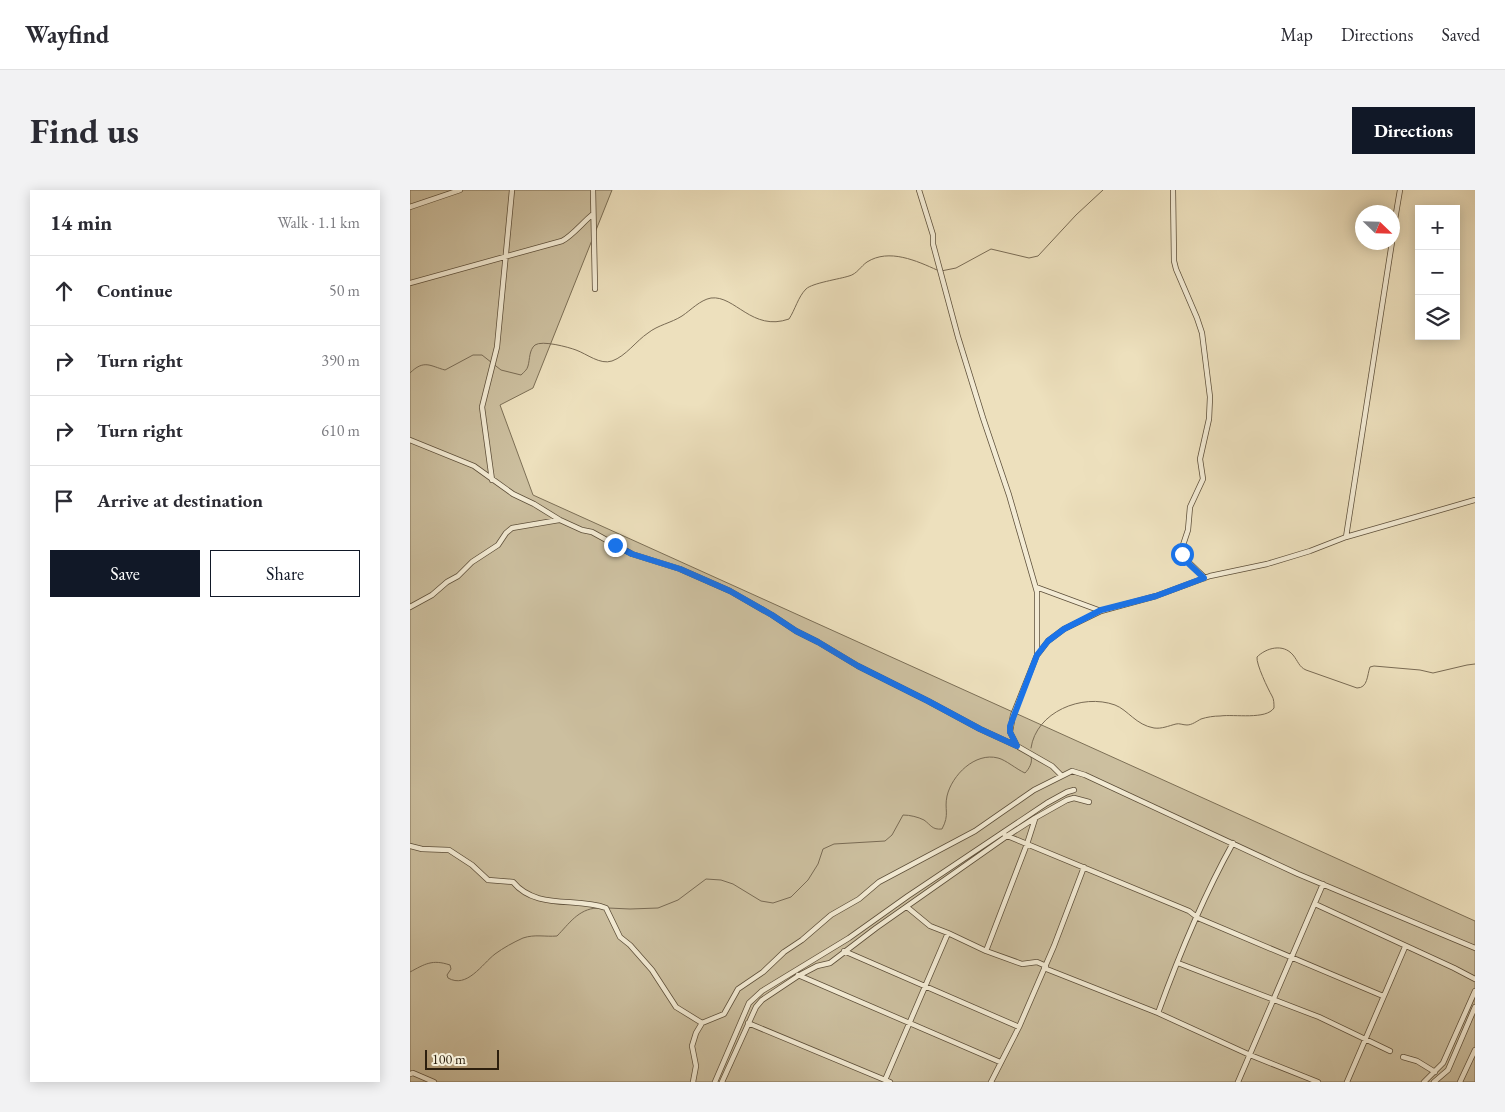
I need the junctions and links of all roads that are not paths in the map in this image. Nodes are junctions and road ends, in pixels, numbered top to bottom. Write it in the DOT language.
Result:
graph roads {
  1 [pos="460,190"];
  2 [pos="512,190"];
  3 [pos="593,190"];
  4 [pos="919,190"];
  5 [pos="1173,190"];
  6 [pos="1400,190"];
  7 [pos="1397,205"];
  8 [pos="410,207"];
  9 [pos="592,214"];
  10 [pos="1391,250"];
  11 [pos="506,258"];
  12 [pos="410,283"];
  13 [pos="595,289"];
  14 [pos="410,440"];
  15 [pos="492,480"];
  16 [pos="1475,500"];
  17 [pos="560,520"];
  18 [pos="1346,538"];
  19 [pos="1204,578"];
  20 [pos="1036,587"];
  21 [pos="410,607"];
  22 [pos="1101,610"];
  23 [pos="1037,655"];
  24 [pos="1017,746"];
  25 [pos="1061,776"];
  26 [pos="1074,790"];
  27 [pos="1089,802"];
  28 [pos="1035,818"];
  29 [pos="1004,835"];
  30 [pos="1233,843"];
  31 [pos="1027,844"];
  32 [pos="410,846"];
  33 [pos="1084,867"];
  34 [pos="1323,884"];
  35 [pos="1315,904"];
  36 [pos="907,907"];
  37 [pos="1198,918"];
  38 [pos="870,923"];
  39 [pos="876,928"];
  40 [pos="948,933"];
  41 [pos="1405,947"];
  42 [pos="1475,948"];
  43 [pos="986,951"];
  44 [pos="844,952"];
  45 [pos="1292,958"];
  46 [pos="1178,962"];
  47 [pos="1045,967"];
  48 [pos="793,971"];
  49 [pos="798,976"];
  50 [pos="781,979"];
  51 [pos="1475,979"];
  52 [pos="784,985"];
  53 [pos="925,987"];
  54 [pos="1475,991"];
  55 [pos="1383,996"];
  56 [pos="1272,1000"];
  57 [pos="1475,1007"];
  58 [pos="1158,1013"];
  59 [pos="702,1023"];
  60 [pos="748,1023"];
  61 [pos="910,1023"];
  62 [pos="1019,1027"];
  63 [pos="1365,1038"];
  64 [pos="1475,1050"];
  65 [pos="1390,1051"];
  66 [pos="1250,1055"];
  67 [pos="1403,1057"];
  68 [pos="1000,1062"];
  69 [pos="1434,1072"];
  70 [pos="410,1074"];
  71 [pos="878,1080"];
  72 [pos="888,1081"];
  73 [pos="434,1082"];
  74 [pos="693,1082"];
  75 [pos="715,1082"];
  76 [pos="723,1082"];
  77 [pos="991,1082"];
  78 [pos="1238,1082"];
  79 [pos="1318,1082"];
  80 [pos="1347,1082"];
  81 [pos="1424,1082"];
  82 [pos="1434,1082"];
  83 [pos="1460,1082"];
  1 -- 8 [label="street"];
  2 -- 11 [label="street"];
  3 -- 9 [label="street"];
  4 -- 20 [label="street"];
  5 -- 19 [label="street"];
  6 -- 7 [label="street"];
  9 -- 11 [label="street"];
  9 -- 13 [label="street"];
  10 -- 18 [label="street"];
  11 -- 12 [label="street"];
  11 -- 15 [label="street"];
  14 -- 15 [label="street"];
  15 -- 17 [label="street"];
  16 -- 18 [label="street"];
  17 -- 21 [label="street"];
  17 -- 24 [label="street"];
  18 -- 19 [label="street"];
  19 -- 22 [label="street"];
  20 -- 22 [label="street"];
  20 -- 23 [label="street"];
  22 -- 23 [label="street"];
  23 -- 24 [label="street"];
  24 -- 25 [label="street"];
  25 -- 30 [label="street"];
  25 -- 59 [label="street"];
  26 -- 29 [label="street"];
  27 -- 28 [label="street"];
  28 -- 29 [label="street"];
  28 -- 31 [label="street"];
  29 -- 31 [label="street"];
  29 -- 36 [label="street"];
  29 -- 38 [label="street"];
  30 -- 34 [label="street"];
  30 -- 37 [label="street"];
  31 -- 33 [label="street"];
  31 -- 43 [label="street"];
  32 -- 59 [label="street"];
  33 -- 37 [label="street"];
  33 -- 47 [label="street"];
  34 -- 35 [label="street"];
  34 -- 42 [label="street"];
  35 -- 41 [label="street"];
  35 -- 45 [label="street"];
  36 -- 39 [label="street"];
  36 -- 40 [label="street"];
  37 -- 45 [label="street"];
  37 -- 46 [label="street"];
  38 -- 39 [label="street"];
  38 -- 48 [label="street"];
  39 -- 44 [label="street"];
  40 -- 43 [label="street"];
  40 -- 53 [label="street"];
  41 -- 51 [label="street"];
  41 -- 55 [label="street"];
  43 -- 47 [label="street"];
  44 -- 49 [label="street"];
  44 -- 53 [label="street"];
  45 -- 55 [label="street"];
  45 -- 56 [label="street"];
  46 -- 56 [label="street"];
  46 -- 58 [label="street"];
  47 -- 58 [label="street"];
  47 -- 62 [label="street"];
  48 -- 49 [label="street"];
  48 -- 50 [label="street"];
  49 -- 52 [label="street"];
  49 -- 61 [label="street"];
  50 -- 52 [label="street"];
  50 -- 75 [label="street"];
  52 -- 60 [label="street"];
  53 -- 61 [label="street"];
  53 -- 62 [label="street"];
  54 -- 69 [label="street"];
  55 -- 63 [label="street"];
  56 -- 63 [label="street"];
  56 -- 66 [label="street"];
  57 -- 82 [label="street"];
  58 -- 66 [label="street"];
  59 -- 74 [label="street"];
  60 -- 71 [label="street"];
  60 -- 76 [label="street"];
  61 -- 68 [label="street"];
  61 -- 72 [label="street"];
  62 -- 68 [label="street"];
  63 -- 65 [label="street"];
  63 -- 80 [label="street"];
  64 -- 83 [label="street"];
  66 -- 78 [label="street"];
  66 -- 79 [label="street"];
  67 -- 69 [label="street"];
  68 -- 77 [label="street"];
  69 -- 81 [label="street"];
  70 -- 73 [label="street"];
  71 -- 72 [label="street"];
}
